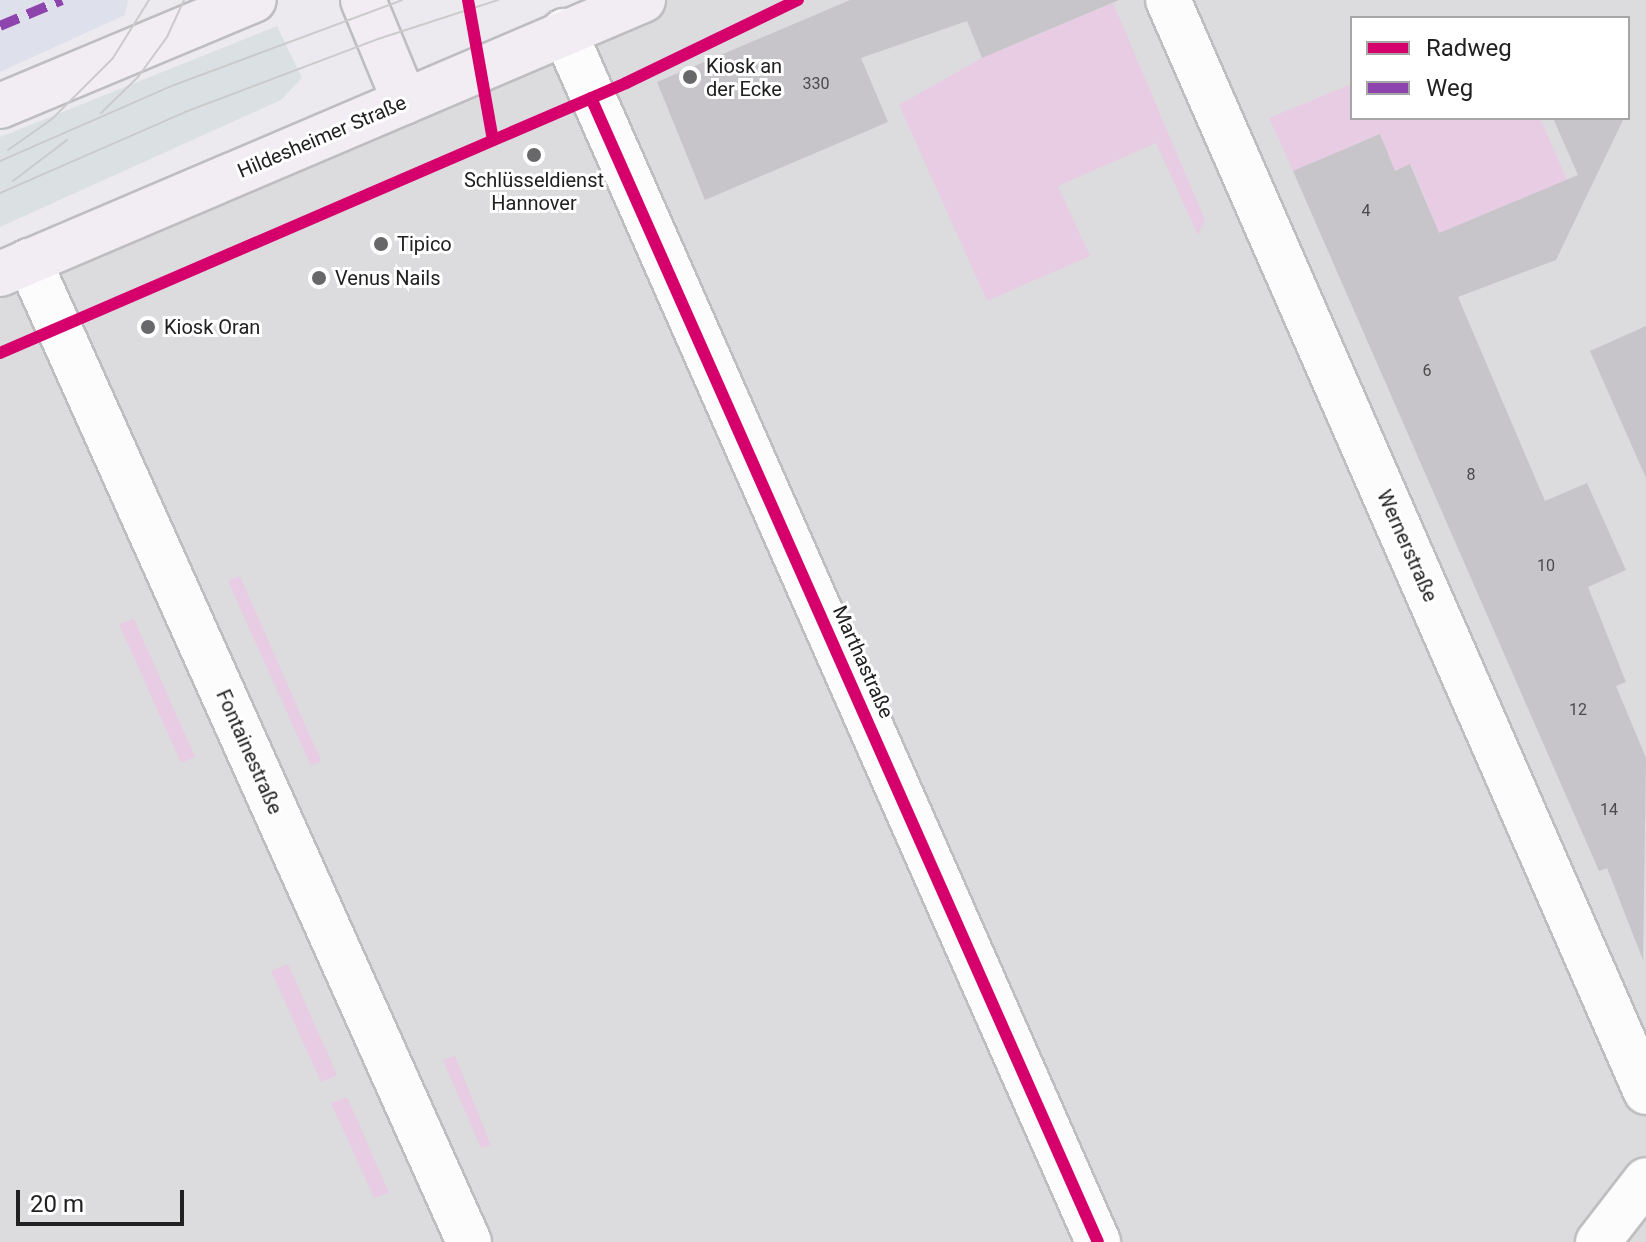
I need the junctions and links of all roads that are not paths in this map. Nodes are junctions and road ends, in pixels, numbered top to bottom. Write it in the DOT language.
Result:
graph roads {
  1 [pos="254,0"];
  2 [pos="363,0"];
  3 [pos="643,0"];
  4 [pos="1168,0"];
  5 [pos="564,31"];
  6 [pos="405,102"];
  7 [pos="0,106"];
  8 [pos="15,267"];
  9 [pos="1646,1092"];
  10 [pos="1646,1180"];
  11 [pos="469,1242"];
  12 [pos="1098,1242"];
  13 [pos="1598,1242"];
  1 -- 7 [label="main road"];
  2 -- 6 [label="main road"];
  3 -- 5 [label="main road, Hildesheimer Straße"];
  4 -- 9 [label="street, Wernerstraße"];
  5 -- 6 [label="main road, Hildesheimer Straße"];
  5 -- 12 [label="street, Marthastraße"];
  6 -- 8 [label="main road, Hildesheimer Straße"];
  8 -- 11 [label="street, Fontainestraße"];
  10 -- 13 [label="street"];
}
